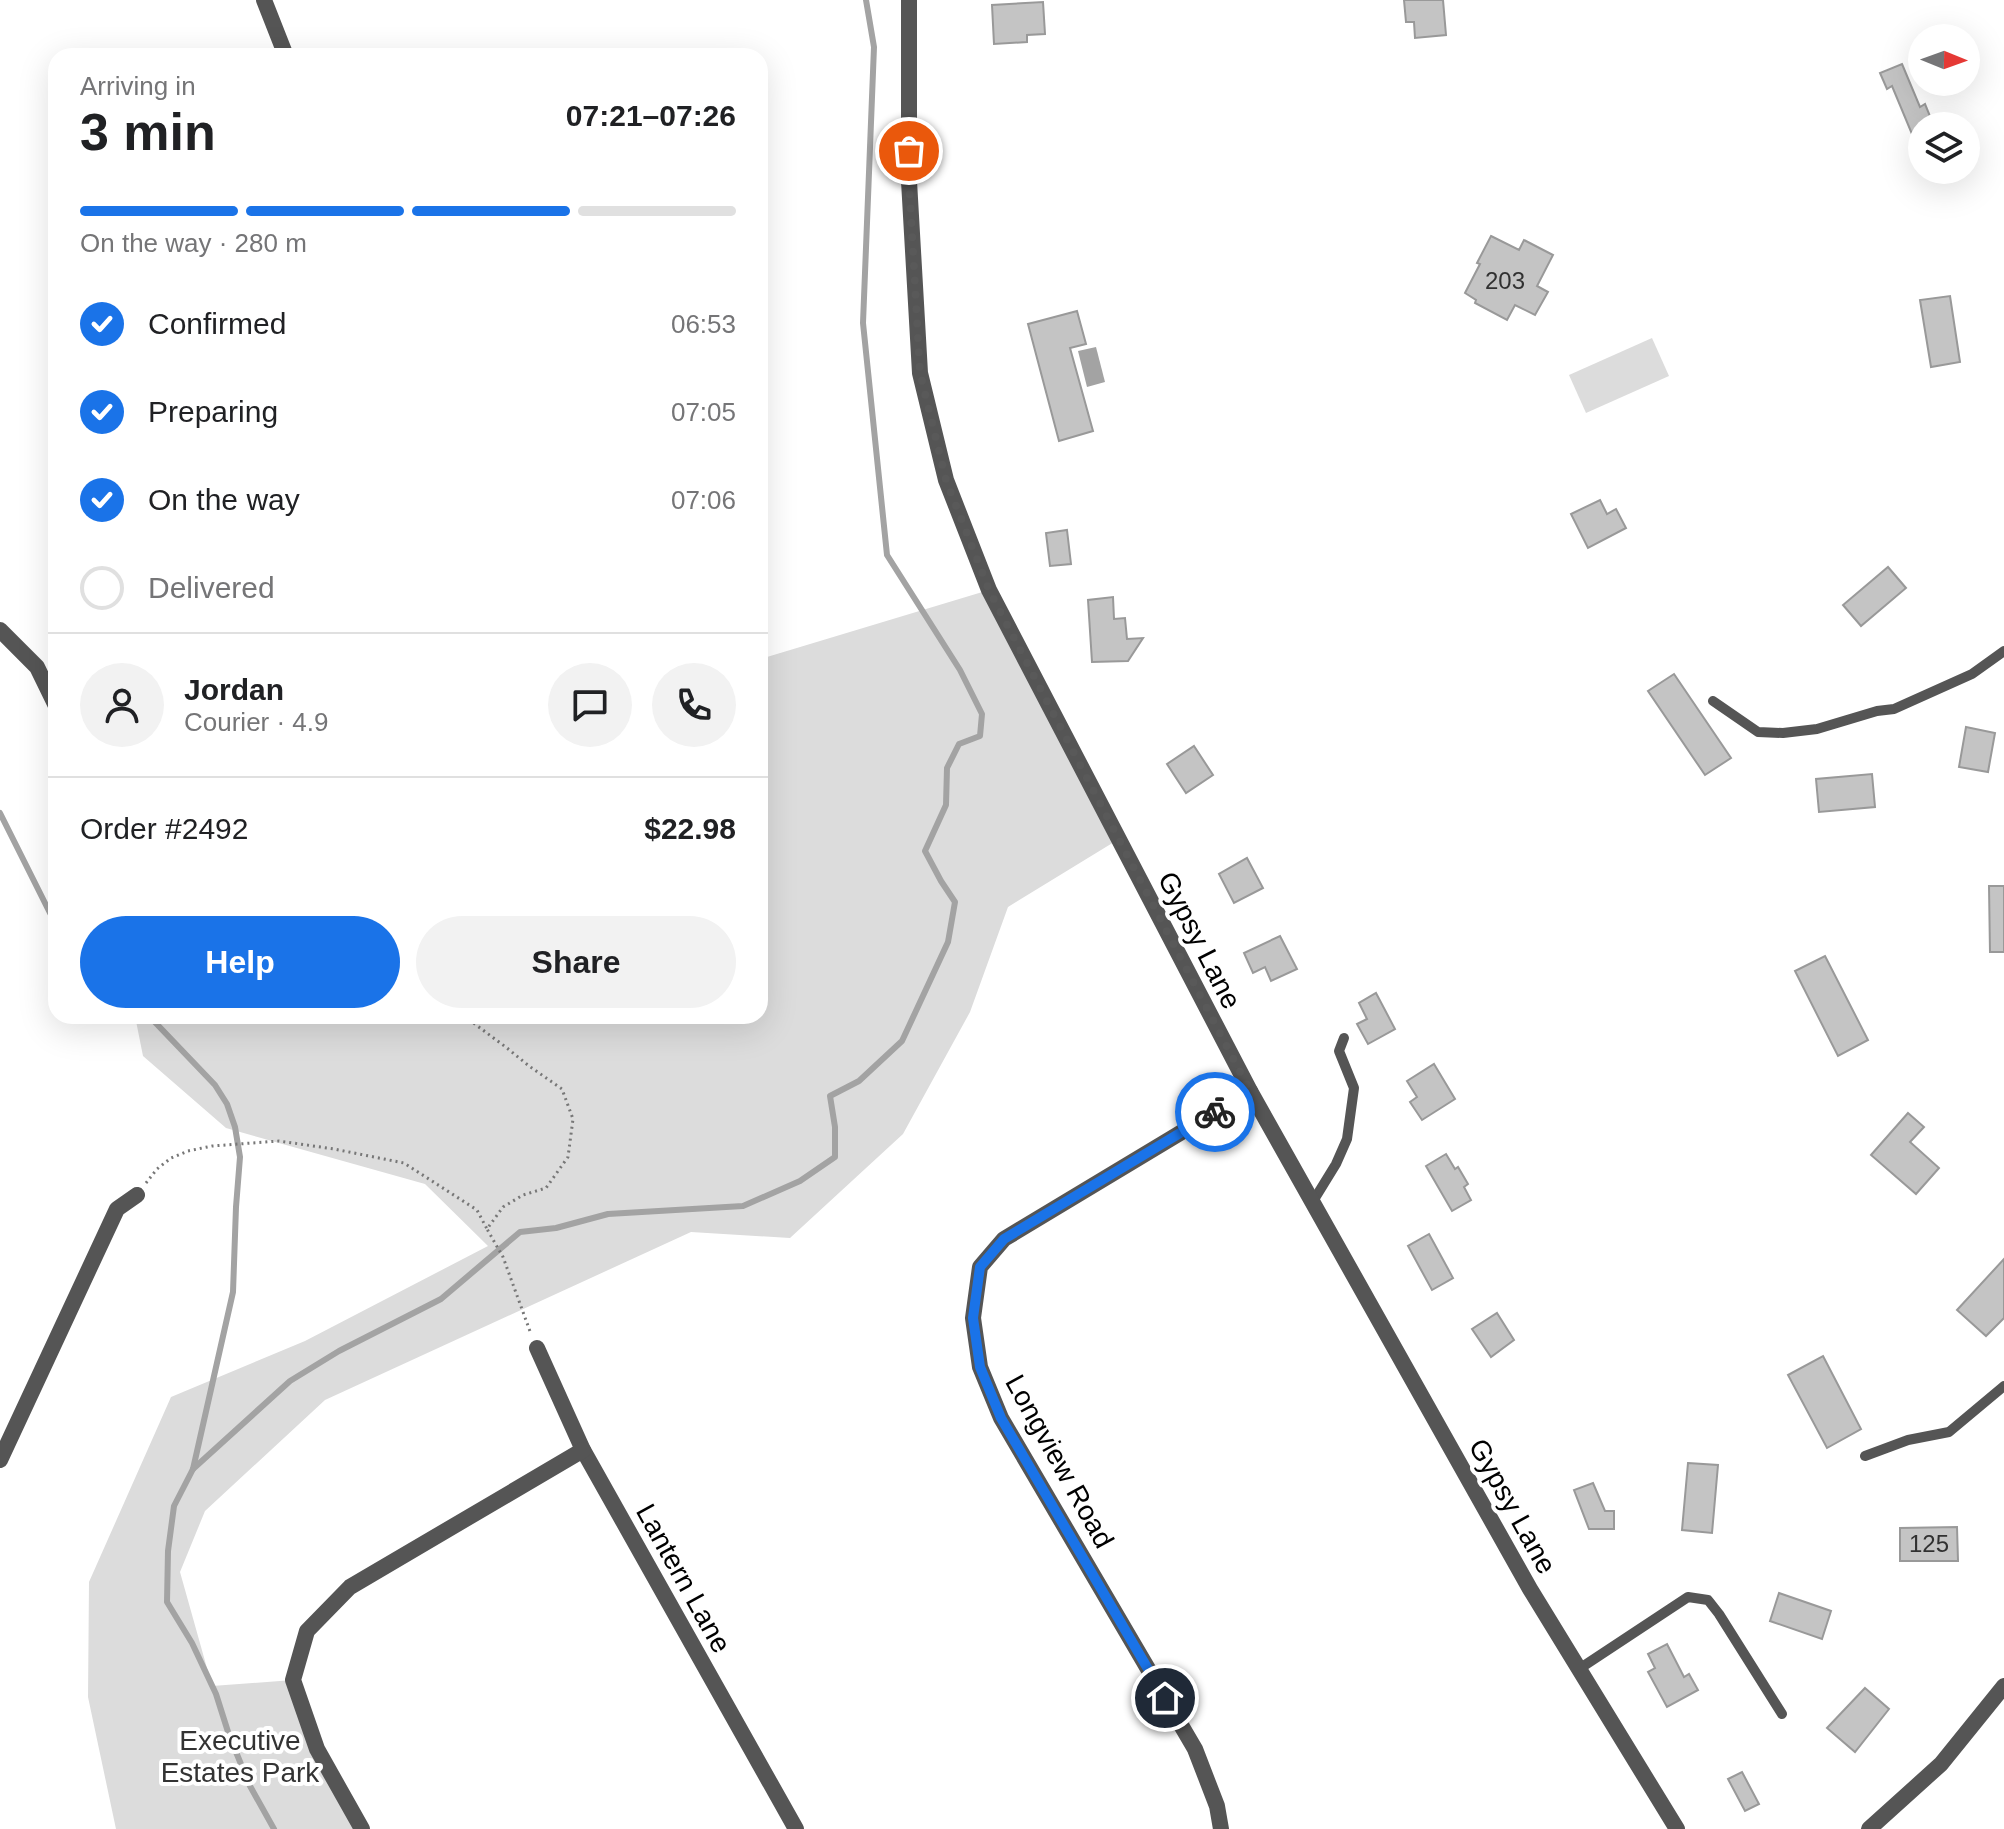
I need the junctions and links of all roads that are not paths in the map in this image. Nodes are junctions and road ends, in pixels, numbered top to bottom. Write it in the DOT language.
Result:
graph roads {
  1 [pos="264,0"];
  2 [pos="909,0"];
  3 [pos="283,48"];
  4 [pos="0,630"];
  5 [pos="2004,651"];
  6 [pos="48,690"];
  7 [pos="1713,701"];
  8 [pos="1344,1038"];
  9 [pos="1250,1091"];
  10 [pos="137,1195"];
  11 [pos="1312,1203"];
  12 [pos="537,1348"];
  13 [pos="2004,1386"];
  14 [pos="583,1450"];
  15 [pos="1865,1456"];
  16 [pos="0,1460"];
  17 [pos="1579,1669"];
  18 [pos="2004,1686"];
  19 [pos="1782,1714"];
  20 [pos="362,1829"];
  21 [pos="796,1829"];
  22 [pos="1221,1829"];
  23 [pos="1677,1829"];
  24 [pos="1869,1829"];
  1 -- 3 [label="street"];
  2 -- 9 [label="street, Gypsy Lane"];
  4 -- 6 [label="street"];
  5 -- 7 [label="lane"];
  8 -- 11 [label="lane"];
  9 -- 11 [label="street, Gypsy Lane"];
  9 -- 22 [label="street, Longview Road"];
  10 -- 16 [label="street"];
  11 -- 17 [label="street, Gypsy Lane"];
  12 -- 14 [label="street, Lantern Lane"];
  13 -- 15 [label="lane"];
  14 -- 20 [label="street"];
  14 -- 21 [label="street, Lantern Lane"];
  17 -- 19 [label="lane"];
  17 -- 23 [label="street, Gypsy Lane"];
  18 -- 24 [label="street"];
}
